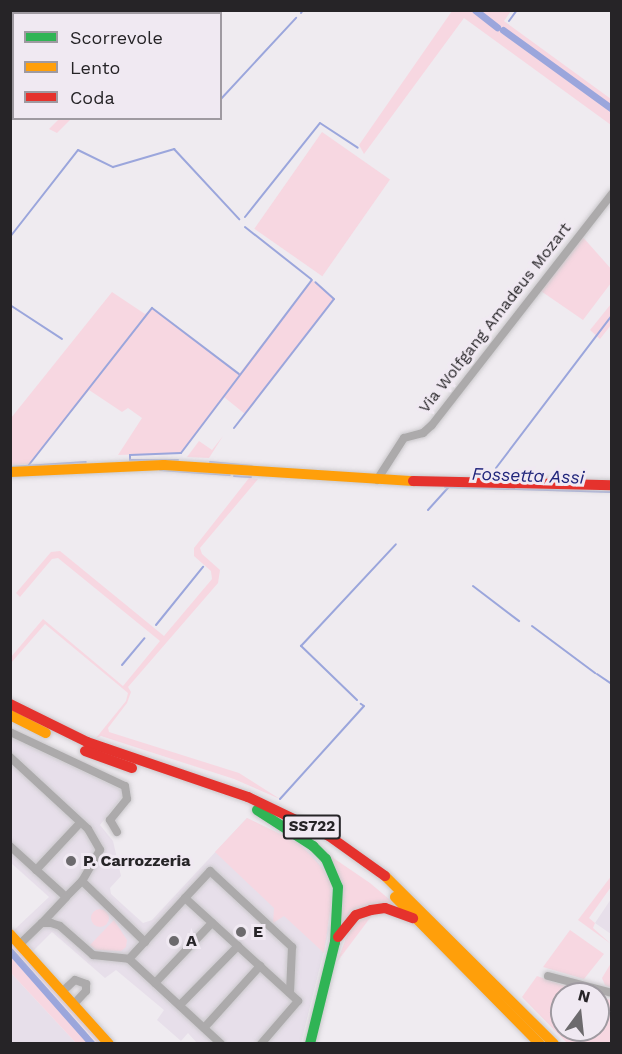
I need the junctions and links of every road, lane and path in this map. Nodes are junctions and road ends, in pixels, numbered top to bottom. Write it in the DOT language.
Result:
graph roads {
  1 [pos="612,194"];
  2 [pos="10,472"];
  3 [pos="377,480"];
  4 [pos="612,485"];
  5 [pos="10,704"];
  6 [pos="10,715"];
  7 [pos="10,732"];
  8 [pos="10,757"];
  9 [pos="257,810"];
  10 [pos="81,822"];
  11 [pos="117,832"];
  12 [pos="10,846"];
  13 [pos="36,870"];
  14 [pos="82,881"];
  15 [pos="66,897"];
  16 [pos="185,898"];
  17 [pos="420,922"];
  18 [pos="213,923"];
  19 [pos="42,924"];
  20 [pos="10,934"];
  21 [pos="145,942"];
  22 [pos="335,942"];
  23 [pos="20,944"];
  24 [pos="238,946"];
  25 [pos="129,959"];
  26 [pos="260,966"];
  27 [pos="548,976"];
  28 [pos="155,982"];
  29 [pos="63,992"];
  30 [pos="290,993"];
  31 [pos="612,993"];
  32 [pos="74,1004"];
  33 [pos="180,1005"];
  34 [pos="204,1028"];
  35 [pos="109,1044"];
  36 [pos="221,1044"];
  37 [pos="261,1044"];
  38 [pos="310,1044"];
  39 [pos="540,1044"];
  40 [pos="554,1044"];
  1 -- 3 [label="street, Via Wolfgang Amadeus Mozart"];
  2 -- 3 [label="main road"];
  3 -- 4 [label="main road"];
  5 -- 40 [label="main road, SS722"];
  6 -- 9 [label="main road, SS722"];
  7 -- 11 [label="street"];
  8 -- 10 [label="street"];
  9 -- 17 [label="main road, SS722"];
  9 -- 22 [label="main road, SS722"];
  10 -- 13 [label="street"];
  10 -- 14 [label="street"];
  12 -- 13 [label="street"];
  13 -- 15 [label="street"];
  14 -- 15 [label="street"];
  14 -- 21 [label="street"];
  15 -- 19 [label="street"];
  16 -- 18 [label="street"];
  16 -- 21 [label="street"];
  16 -- 30 [label="street"];
  17 -- 22 [label="main road, SS722"];
  17 -- 39 [label="main road, SS722"];
  18 -- 24 [label="street"];
  18 -- 28 [label="street"];
  19 -- 23 [label="street"];
  19 -- 25 [label="street"];
  20 -- 23 [label="main road"];
  21 -- 25 [label="street"];
  22 -- 38 [label="main road, SS722"];
  23 -- 29 [label="main road"];
  24 -- 26 [label="street"];
  24 -- 33 [label="street"];
  25 -- 28 [label="street"];
  26 -- 30 [label="street"];
  26 -- 34 [label="street"];
  27 -- 31 [label="street"];
  28 -- 33 [label="street"];
  29 -- 32 [label="main road"];
  29 -- 32 [label="street"];
  30 -- 37 [label="street"];
  32 -- 35 [label="main road"];
  33 -- 34 [label="street"];
  34 -- 36 [label="street"];
}
